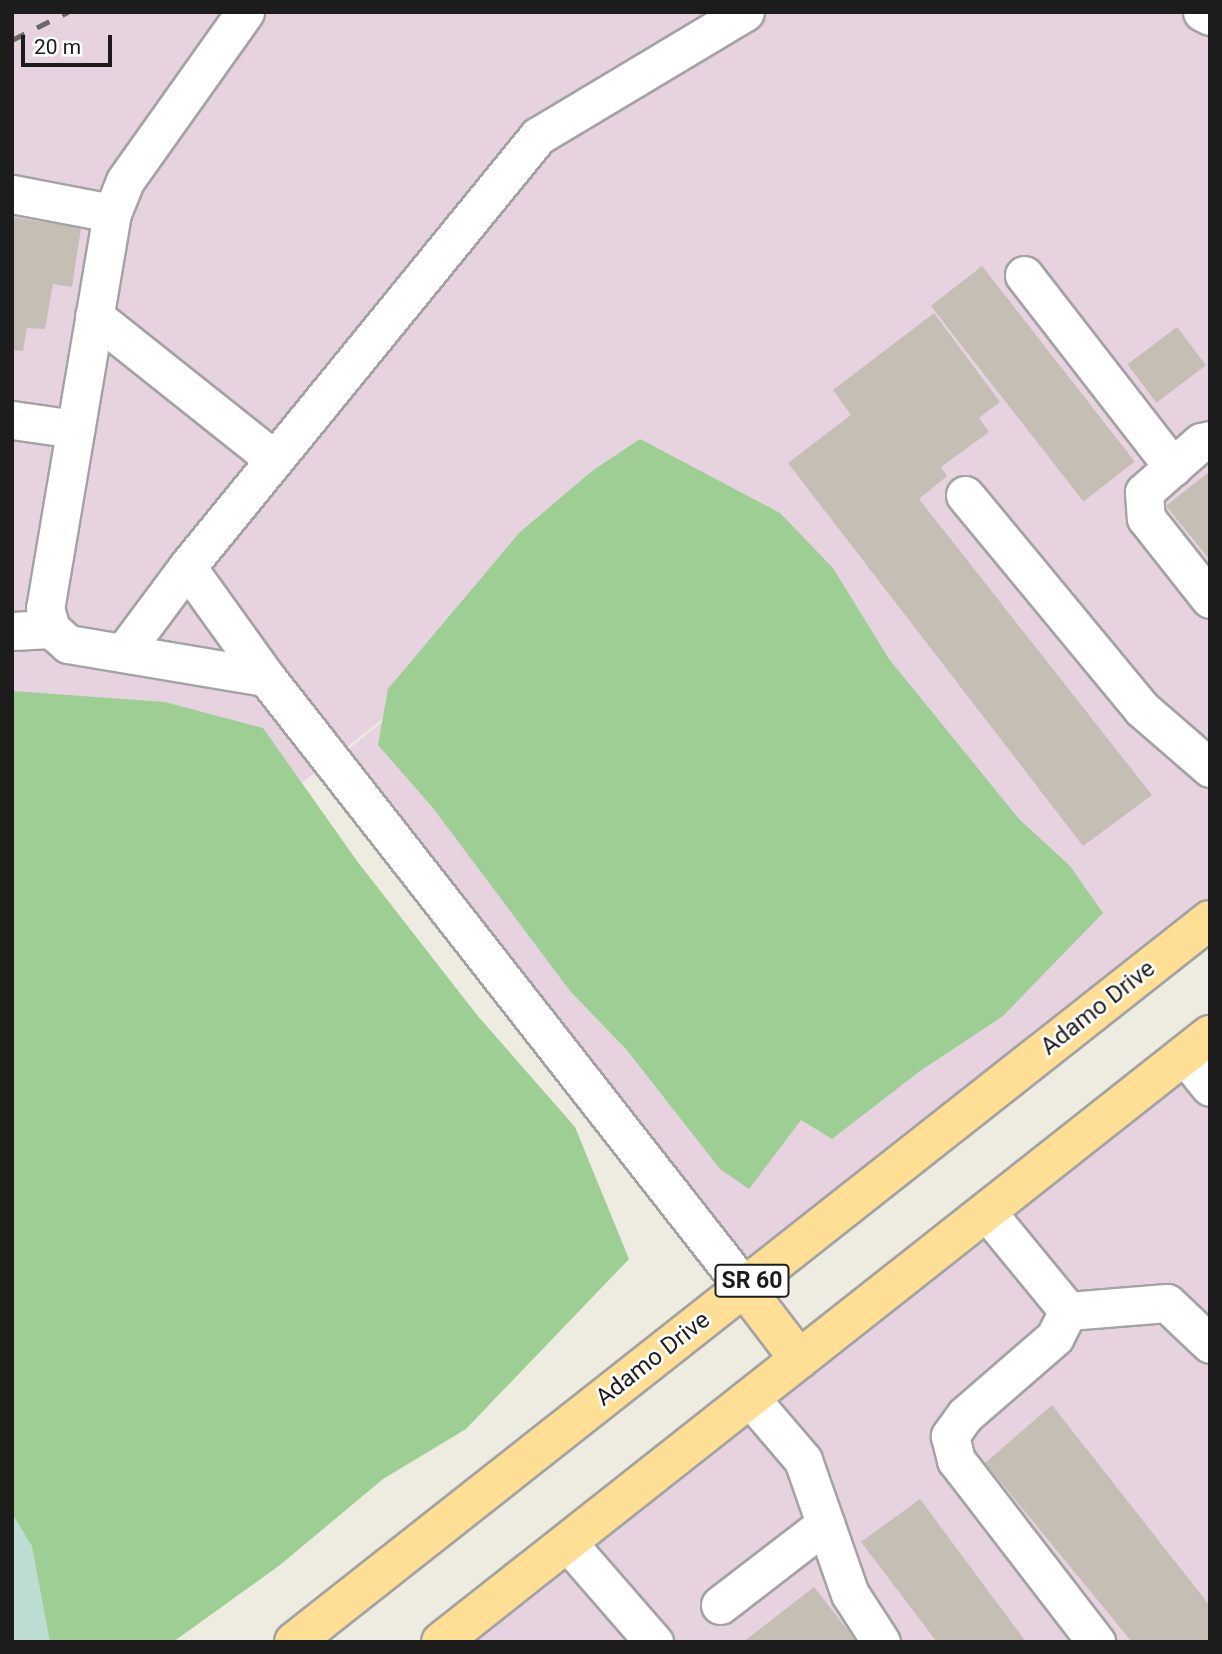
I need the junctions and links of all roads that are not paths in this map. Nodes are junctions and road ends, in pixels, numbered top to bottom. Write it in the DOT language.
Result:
graph roads {
  1 [pos="245,12"];
  2 [pos="746,12"];
  3 [pos="1202,12"];
  4 [pos="1210,16"];
  5 [pos="12,194"];
  6 [pos="111,213"];
  7 [pos="1024,275"];
  8 [pos="94,316"];
  9 [pos="12,420"];
  10 [pos="75,429"];
  11 [pos="1210,440"];
  12 [pos="274,459"];
  13 [pos="1173,467"];
  14 [pos="965,495"];
  15 [pos="187,567"];
  16 [pos="1210,599"];
  17 [pos="51,629"];
  18 [pos="12,631"];
  19 [pos="123,653"];
  20 [pos="267,677"];
  21 [pos="1210,768"];
  22 [pos="1210,920"];
  23 [pos="1197,1045"];
  24 [pos="1210,1087"];
  25 [pos="986,1211"];
  26 [pos="744,1287"];
  27 [pos="1068,1311"];
  28 [pos="1210,1344"];
  29 [pos="799,1359"];
  30 [pos="750,1398"];
  31 [pos="825,1524"];
  32 [pos="567,1542"];
  33 [pos="720,1605"];
  34 [pos="294,1642"];
  35 [pos="441,1642"];
  36 [pos="654,1642"];
  37 [pos="881,1642"];
  38 [pos="1096,1642"];
  1 -- 6 [label="street"];
  2 -- 12 [label="street"];
  3 -- 4 [label="street"];
  5 -- 6 [label="street"];
  6 -- 8 [label="street"];
  7 -- 13 [label="street"];
  8 -- 10 [label="street"];
  8 -- 12 [label="street"];
  9 -- 10 [label="street"];
  10 -- 17 [label="street"];
  11 -- 13 [label="street"];
  12 -- 15 [label="street"];
  13 -- 16 [label="street"];
  14 -- 21 [label="street"];
  15 -- 19 [label="street"];
  15 -- 20 [label="street"];
  17 -- 18 [label="street"];
  17 -- 19 [label="street"];
  19 -- 20 [label="street"];
  20 -- 26 [label="street"];
  22 -- 26 [label="main road, Adamo Drive / SR 60"];
  23 -- 24 [label="street"];
  23 -- 25 [label="main road"];
  25 -- 27 [label="street"];
  25 -- 29 [label="main road"];
  26 -- 29 [label="main road"];
  26 -- 34 [label="main road, Adamo Drive / SR 60"];
  27 -- 28 [label="street"];
  27 -- 38 [label="street"];
  29 -- 30 [label="main road"];
  30 -- 31 [label="street"];
  30 -- 32 [label="main road"];
  31 -- 33 [label="street"];
  31 -- 37 [label="street"];
  32 -- 35 [label="main road"];
  32 -- 36 [label="street"];
}
